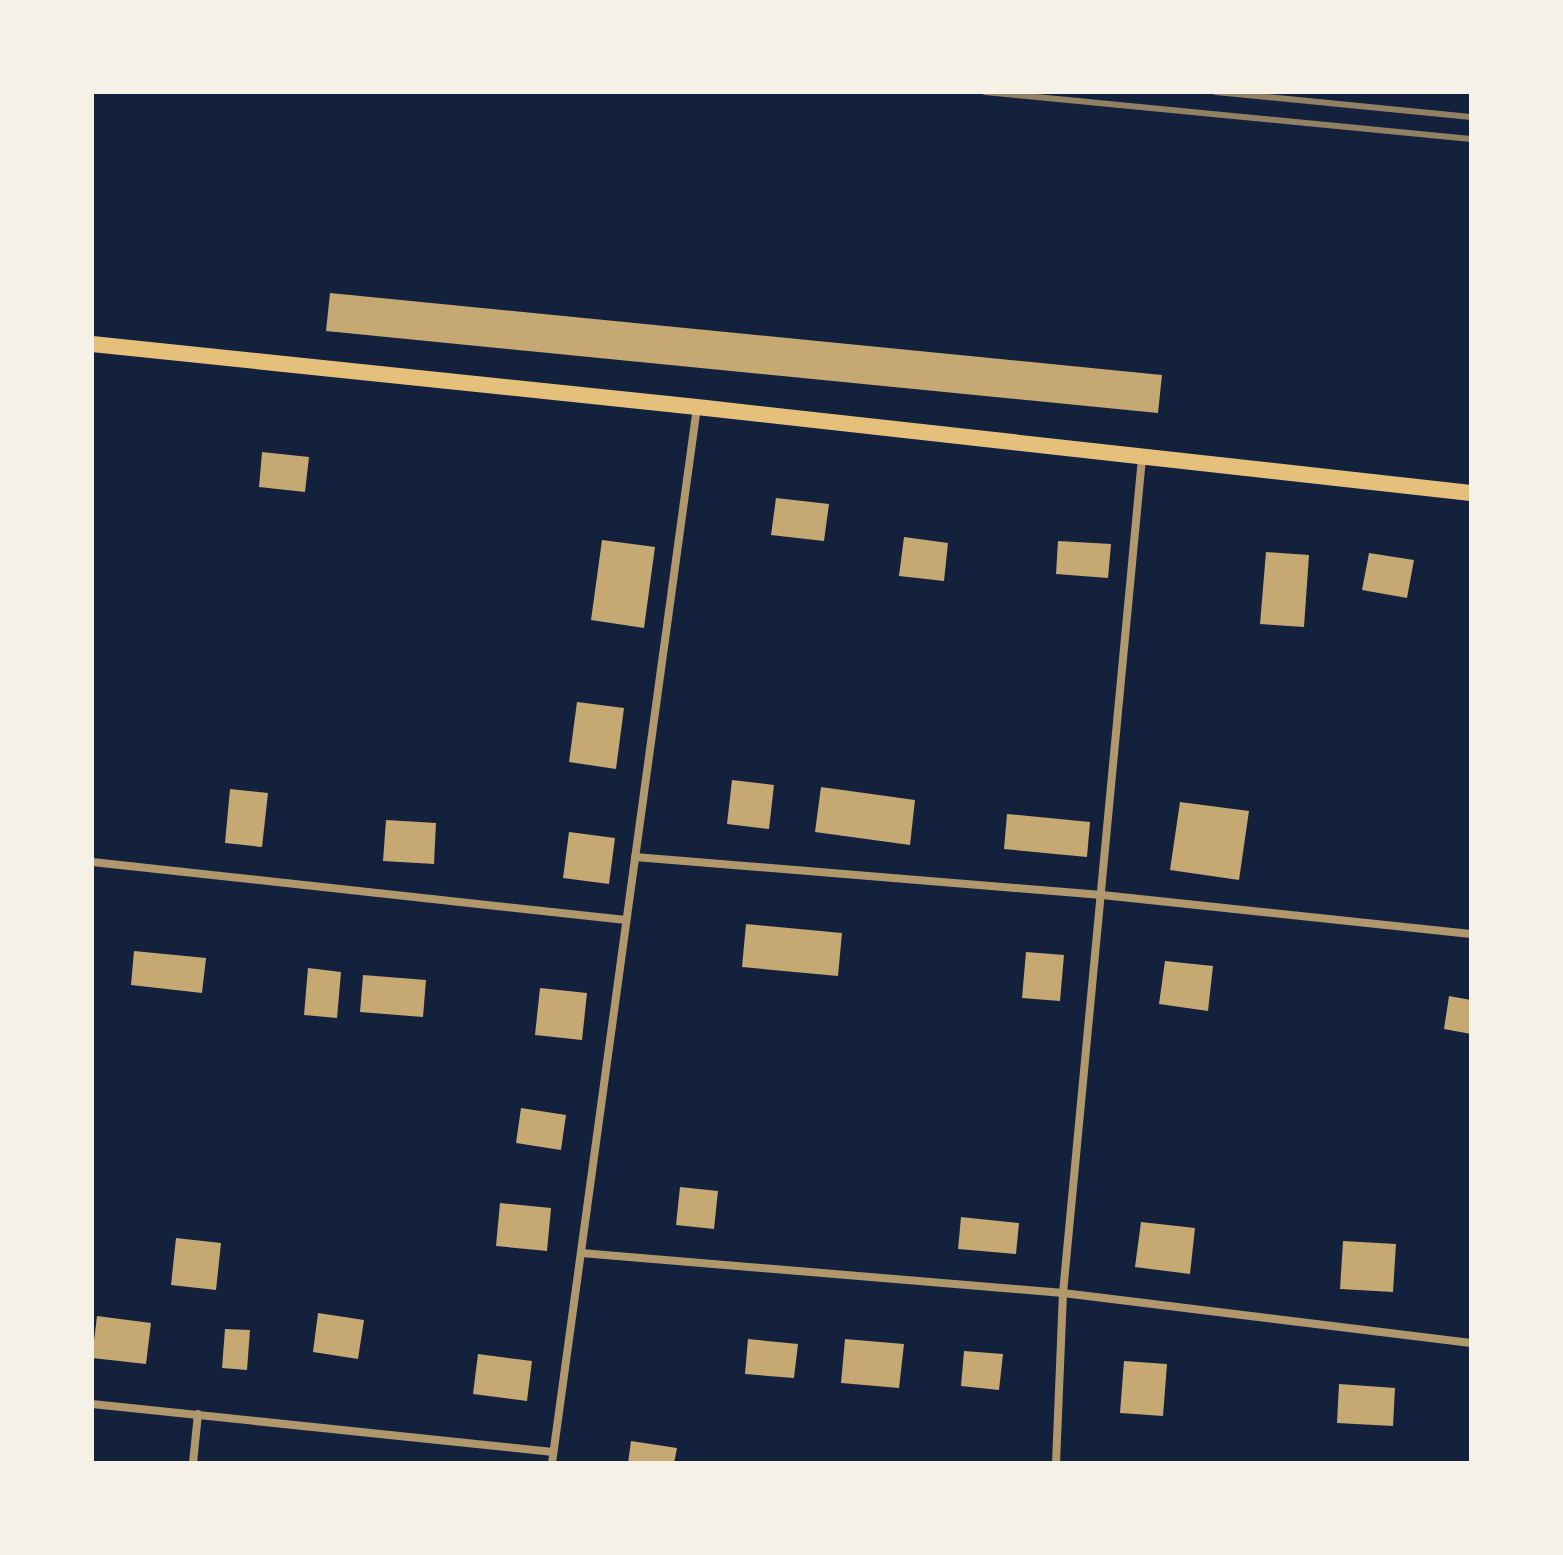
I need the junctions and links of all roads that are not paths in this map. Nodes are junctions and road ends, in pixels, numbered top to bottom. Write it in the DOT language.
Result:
graph roads {
  1 [pos="92,344"];
  2 [pos="697,407"];
  3 [pos="1142,458"];
  4 [pos="1471,493"];
  5 [pos="635,857"];
  6 [pos="92,862"];
  7 [pos="1102,895"];
  8 [pos="626,920"];
  9 [pos="1471,934"];
  10 [pos="581,1253"];
  11 [pos="1063,1293"];
  12 [pos="1471,1343"];
  13 [pos="92,1404"];
  14 [pos="198,1414"];
  15 [pos="553,1452"];
  16 [pos="193,1463"];
  17 [pos="552,1463"];
  18 [pos="1056,1463"];
  1 -- 2 [label="main road"];
  2 -- 3 [label="main road"];
  2 -- 5 [label="street"];
  3 -- 4 [label="main road"];
  3 -- 7 [label="street"];
  5 -- 7 [label="street"];
  5 -- 8 [label="street"];
  6 -- 8 [label="street"];
  7 -- 9 [label="street"];
  7 -- 11 [label="street"];
  8 -- 10 [label="street"];
  10 -- 11 [label="street"];
  10 -- 15 [label="street"];
  11 -- 12 [label="street"];
  11 -- 18 [label="street"];
  13 -- 14 [label="street"];
  14 -- 15 [label="street"];
  14 -- 16 [label="street"];
  15 -- 17 [label="street"];
}
